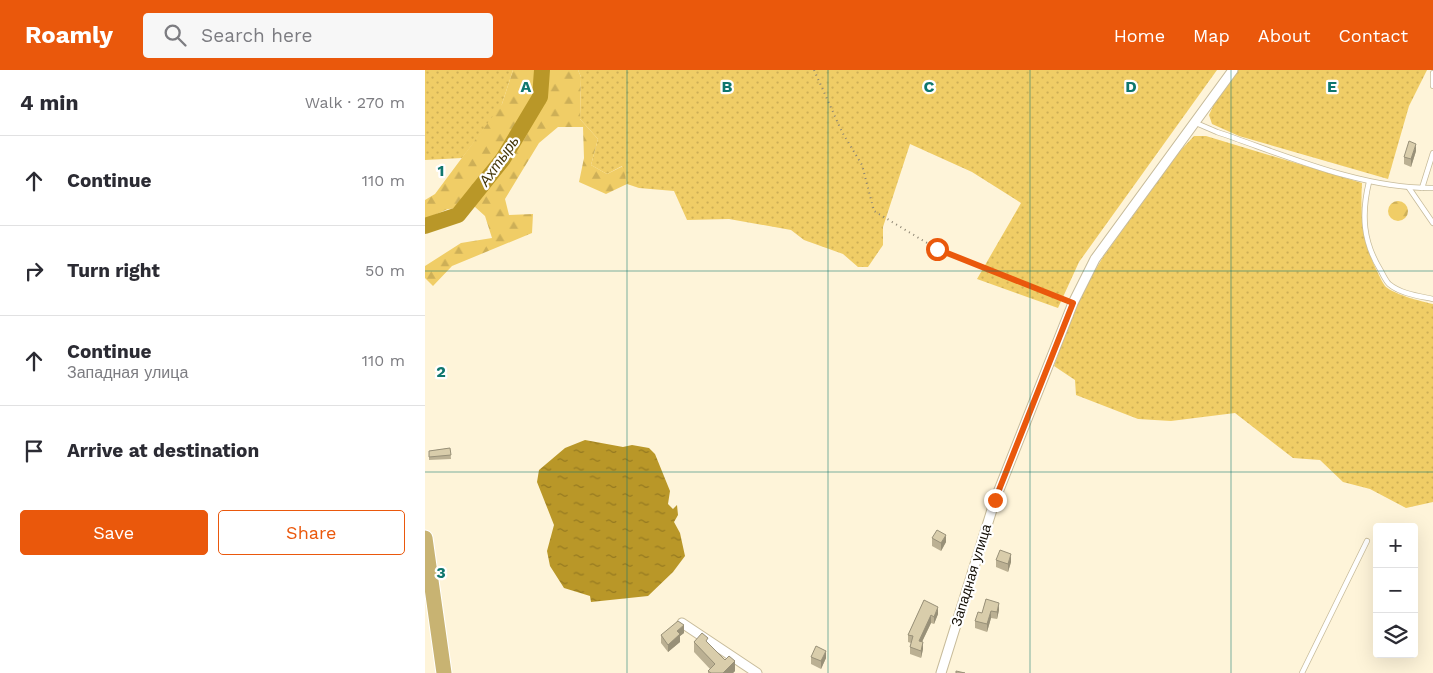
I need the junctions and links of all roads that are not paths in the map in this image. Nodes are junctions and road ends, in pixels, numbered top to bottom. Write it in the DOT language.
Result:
graph roads {
  1 [pos="1233,70"];
  2 [pos="1433,73"];
  3 [pos="1433,86"];
  4 [pos="1196,123"];
  5 [pos="1433,153"];
  6 [pos="1369,182"];
  7 [pos="1409,188"];
  8 [pos="1422,188"];
  9 [pos="1433,188"];
  10 [pos="1433,223"];
  11 [pos="1433,299"];
  12 [pos="425,538"];
  13 [pos="1367,541"];
  14 [pos="681,623"];
  15 [pos="444,673"];
  16 [pos="757,673"];
  17 [pos="941,673"];
  18 [pos="1302,673"];
  1 -- 4 [label="street, Западная улица"];
  2 -- 3 [label="lane"];
  4 -- 6 [label="lane"];
  4 -- 17 [label="street, Западная улица"];
  5 -- 8 [label="lane"];
  6 -- 7 [label="lane"];
  6 -- 11 [label="lane"];
  7 -- 8 [label="lane"];
  7 -- 10 [label="lane"];
  8 -- 9 [label="lane"];
  12 -- 15 [label="highway"];
  13 -- 18 [label="lane"];
  14 -- 16 [label="street"];
}
